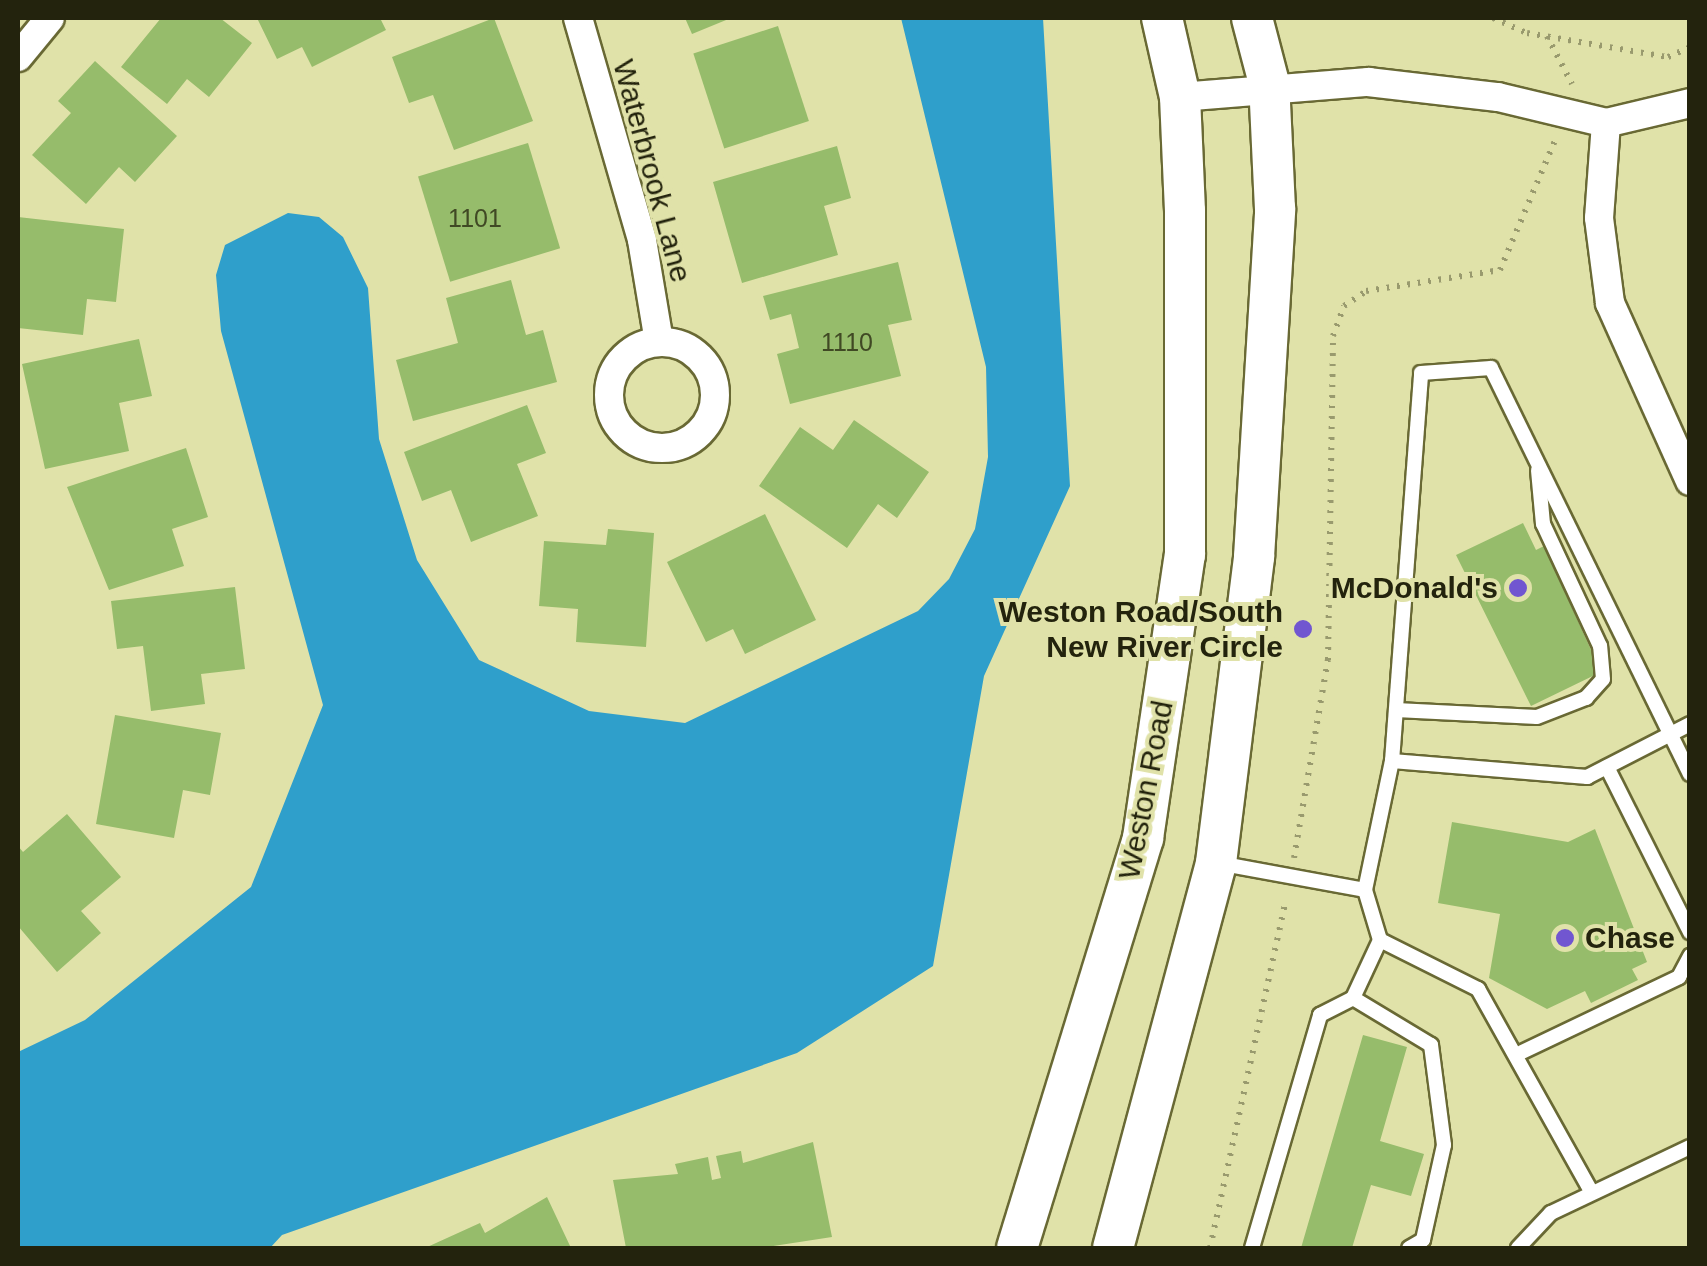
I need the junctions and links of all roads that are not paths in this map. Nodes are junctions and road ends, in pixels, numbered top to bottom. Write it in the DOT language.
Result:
graph roads {
  1 [pos="50,18"];
  2 [pos="578,18"];
  3 [pos="1162,18"];
  4 [pos="1252,18"];
  5 [pos="18,56"];
  6 [pos="1269,83"];
  7 [pos="1180,97"];
  8 [pos="1690,103"];
  9 [pos="1606,123"];
  10 [pos="659,342"];
  11 [pos="1538,464"];
  12 [pos="1690,481"];
  13 [pos="1396,710"];
  14 [pos="1690,724"];
  15 [pos="1669,734"];
  16 [pos="1392,760"];
  17 [pos="1607,767"];
  18 [pos="1690,774"];
  19 [pos="1216,863"];
  20 [pos="1365,890"];
  21 [pos="1690,932"];
  22 [pos="1380,940"];
  23 [pos="1690,956"];
  24 [pos="1352,998"];
  25 [pos="1522,1052"];
  26 [pos="1690,1147"];
  27 [pos="1592,1190"];
  28 [pos="1016,1248"];
  29 [pos="1113,1248"];
  30 [pos="1252,1248"];
  31 [pos="1409,1248"];
  32 [pos="1518,1248"];
  1 -- 5 [label="street"];
  2 -- 10 [label="street, Waterbrook Lane"];
  3 -- 7 [label="main road, Weston Road"];
  4 -- 6 [label="main road"];
  6 -- 7 [label="street"];
  6 -- 9 [label="street"];
  6 -- 19 [label="main road"];
  7 -- 28 [label="main road, Weston Road"];
  8 -- 9 [label="street"];
  9 -- 12 [label="street"];
  11 -- 13 [label="lane"];
  11 -- 13 [label="lane"];
  11 -- 15 [label="lane"];
  13 -- 16 [label="lane"];
  14 -- 15 [label="lane"];
  15 -- 17 [label="lane"];
  15 -- 18 [label="lane"];
  16 -- 17 [label="lane"];
  16 -- 20 [label="lane"];
  17 -- 21 [label="lane"];
  19 -- 20 [label="lane"];
  19 -- 29 [label="main road"];
  20 -- 22 [label="lane"];
  22 -- 24 [label="lane"];
  22 -- 25 [label="lane"];
  23 -- 25 [label="lane"];
  24 -- 30 [label="lane"];
  24 -- 31 [label="lane"];
  25 -- 27 [label="lane"];
  26 -- 27 [label="lane"];
  27 -- 32 [label="lane"];
}
